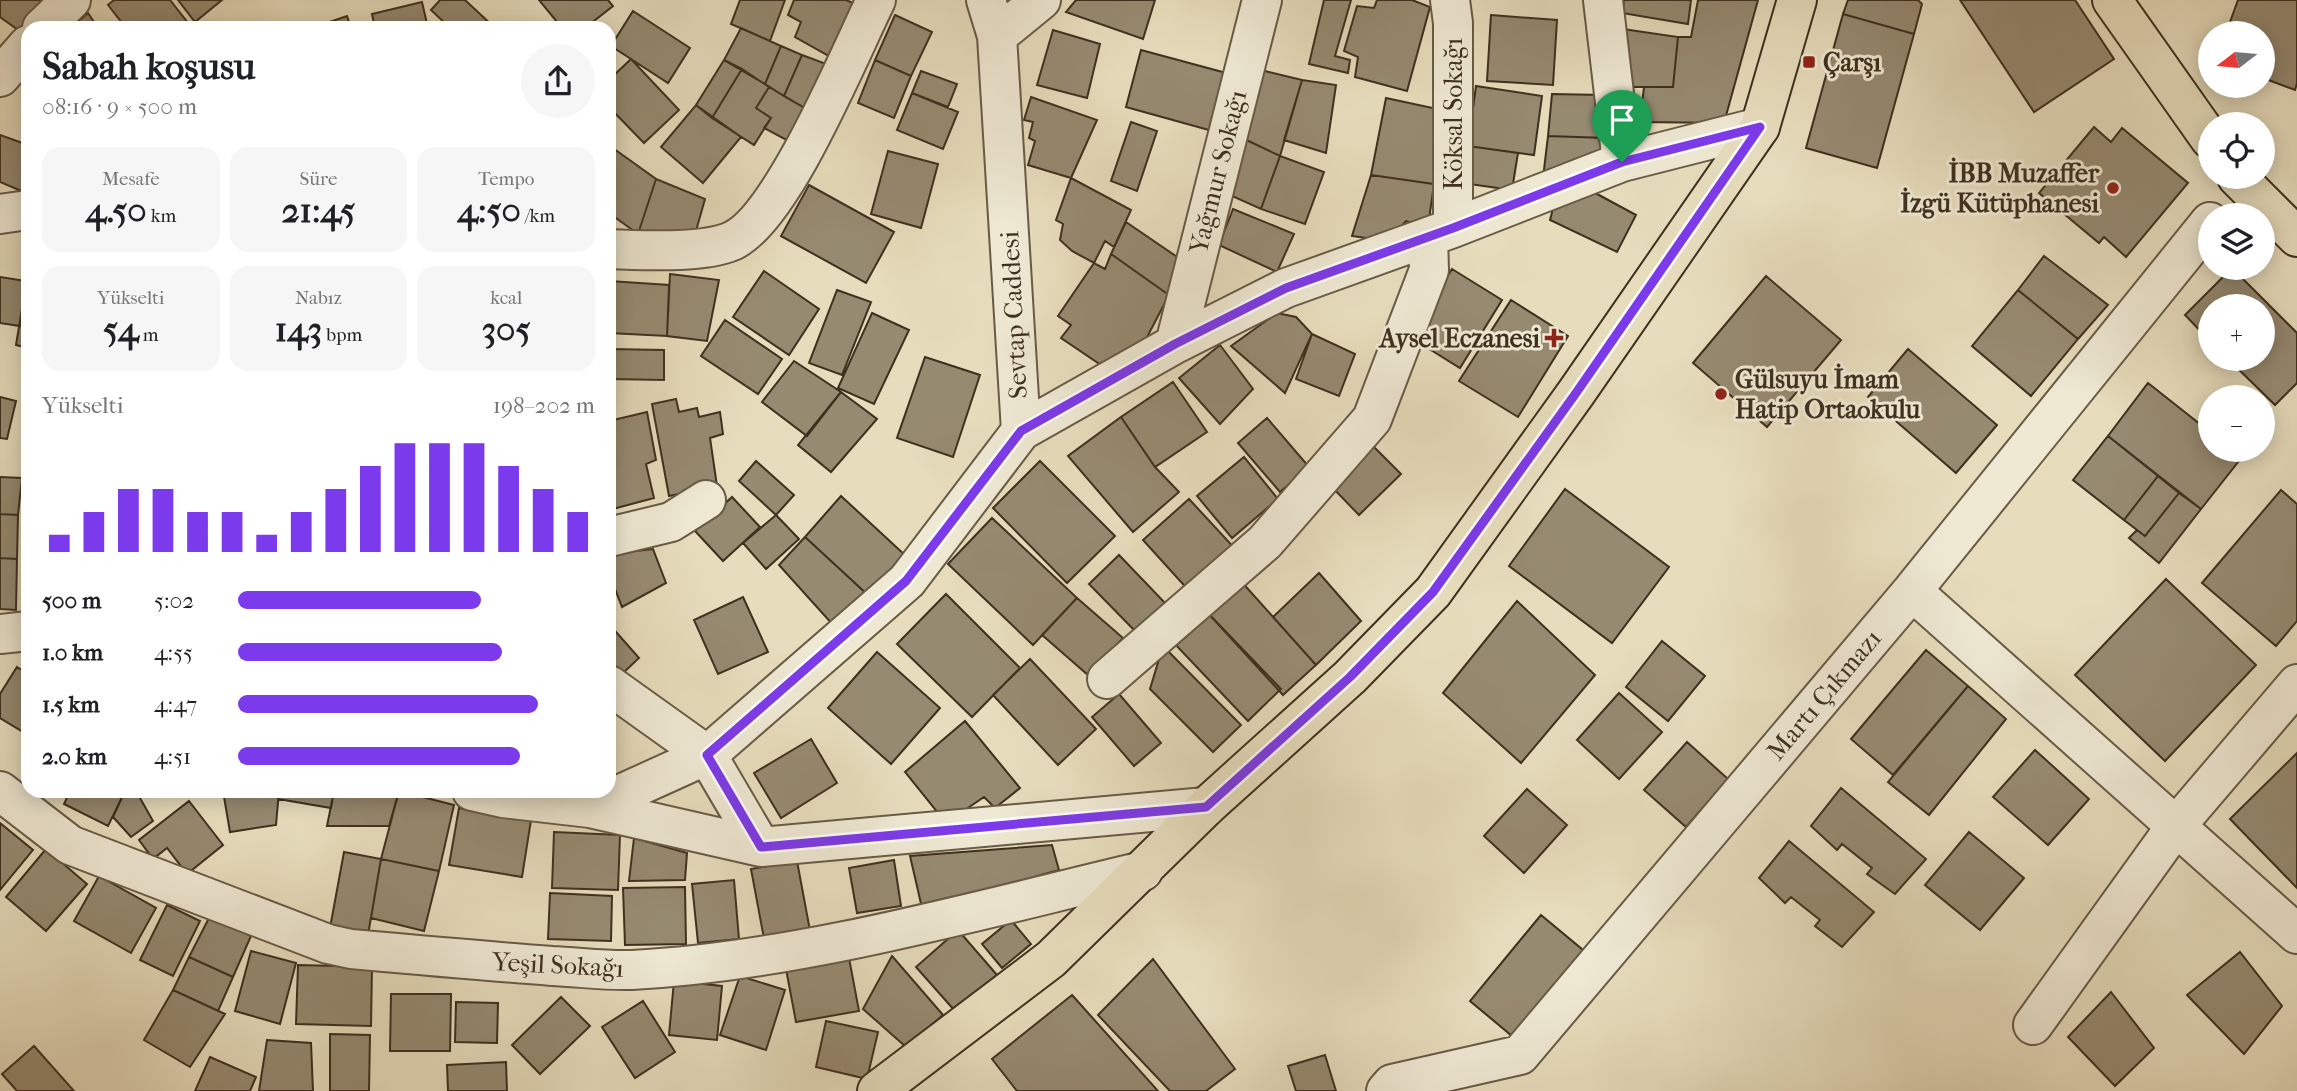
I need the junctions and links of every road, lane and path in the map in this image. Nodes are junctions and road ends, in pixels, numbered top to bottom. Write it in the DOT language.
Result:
graph roads {
  1 [pos="71,0"];
  2 [pos="986,0"];
  3 [pos="1041,0"];
  4 [pos="1262,0"];
  5 [pos="1450,0"];
  6 [pos="1603,0"];
  7 [pos="1797,0"];
  8 [pos="2112,0"];
  9 [pos="871,2"];
  10 [pos="49,21"];
  11 [pos="997,36"];
  12 [pos="21,52"];
  13 [pos="0,77"];
  14 [pos="2198,122"];
  15 [pos="1760,127"];
  16 [pos="1622,162"];
  17 [pos="2248,189"];
  18 [pos="21,211"];
  19 [pos="0,214"];
  20 [pos="1441,233"];
  21 [pos="2198,237"];
  22 [pos="2297,237"];
  23 [pos="616,249"];
  24 [pos="1175,344"];
  25 [pos="1021,431"];
  26 [pos="706,500"];
  27 [pos="616,535"];
  28 [pos="1912,591"];
  29 [pos="21,632"];
  30 [pos="0,634"];
  31 [pos="1107,679"];
  32 [pos="2297,684"];
  33 [pos="616,690"];
  34 [pos="707,755"];
  35 [pos="0,791"];
  36 [pos="616,796"];
  37 [pos="499,798"];
  38 [pos="612,798"];
  39 [pos="1206,807"];
  40 [pos="590,808"];
  41 [pos="2176,826"];
  42 [pos="761,847"];
  43 [pos="1143,871"];
  44 [pos="2297,934"];
  45 [pos="2033,1025"];
  46 [pos="877,1091"];
  47 [pos="1386,1091"];
  1 -- 10 [label="street"];
  2 -- 11 [label="street, Sevtap Caddesi"];
  3 -- 11 [label="street"];
  4 -- 24 [label="street, Yağmur Sokağı"];
  5 -- 20 [label="street, Köksal Sokağı"];
  6 -- 16 [label="street"];
  7 -- 15 [label="main road"];
  8 -- 14 [label="main road"];
  9 -- 23 [label="street"];
  11 -- 25 [label="street, Sevtap Caddesi"];
  12 -- 13 [label="street"];
  15 -- 16 [label="street"];
  15 -- 39 [label="main road"];
  16 -- 20 [label="street"];
  17 -- 22 [label="main road"];
  18 -- 19 [label="street"];
  20 -- 24 [label="street"];
  20 -- 31 [label="street, Köksal Sokağı"];
  21 -- 28 [label="street, Martı Çıkmazı"];
  24 -- 25 [label="street"];
  25 -- 34 [label="street, Sevtap Caddesi"];
  26 -- 27 [label="street"];
  28 -- 41 [label="street"];
  28 -- 47 [label="street, Martı Çıkmazı"];
  29 -- 30 [label="street"];
  32 -- 41 [label="street"];
  33 -- 34 [label="street"];
  34 -- 36 [label="street, Sevtap Caddesi"];
  34 -- 42 [label="street"];
  35 -- 43 [label="street, Yeşil Sokağı"];
  37 -- 40 [label="street"];
  38 -- 40 [label="street, Sevtap Caddesi"];
  39 -- 42 [label="street"];
  39 -- 43 [label="main road"];
  40 -- 42 [label="street"];
  41 -- 44 [label="street"];
  41 -- 45 [label="street"];
  43 -- 46 [label="main road"];
}
